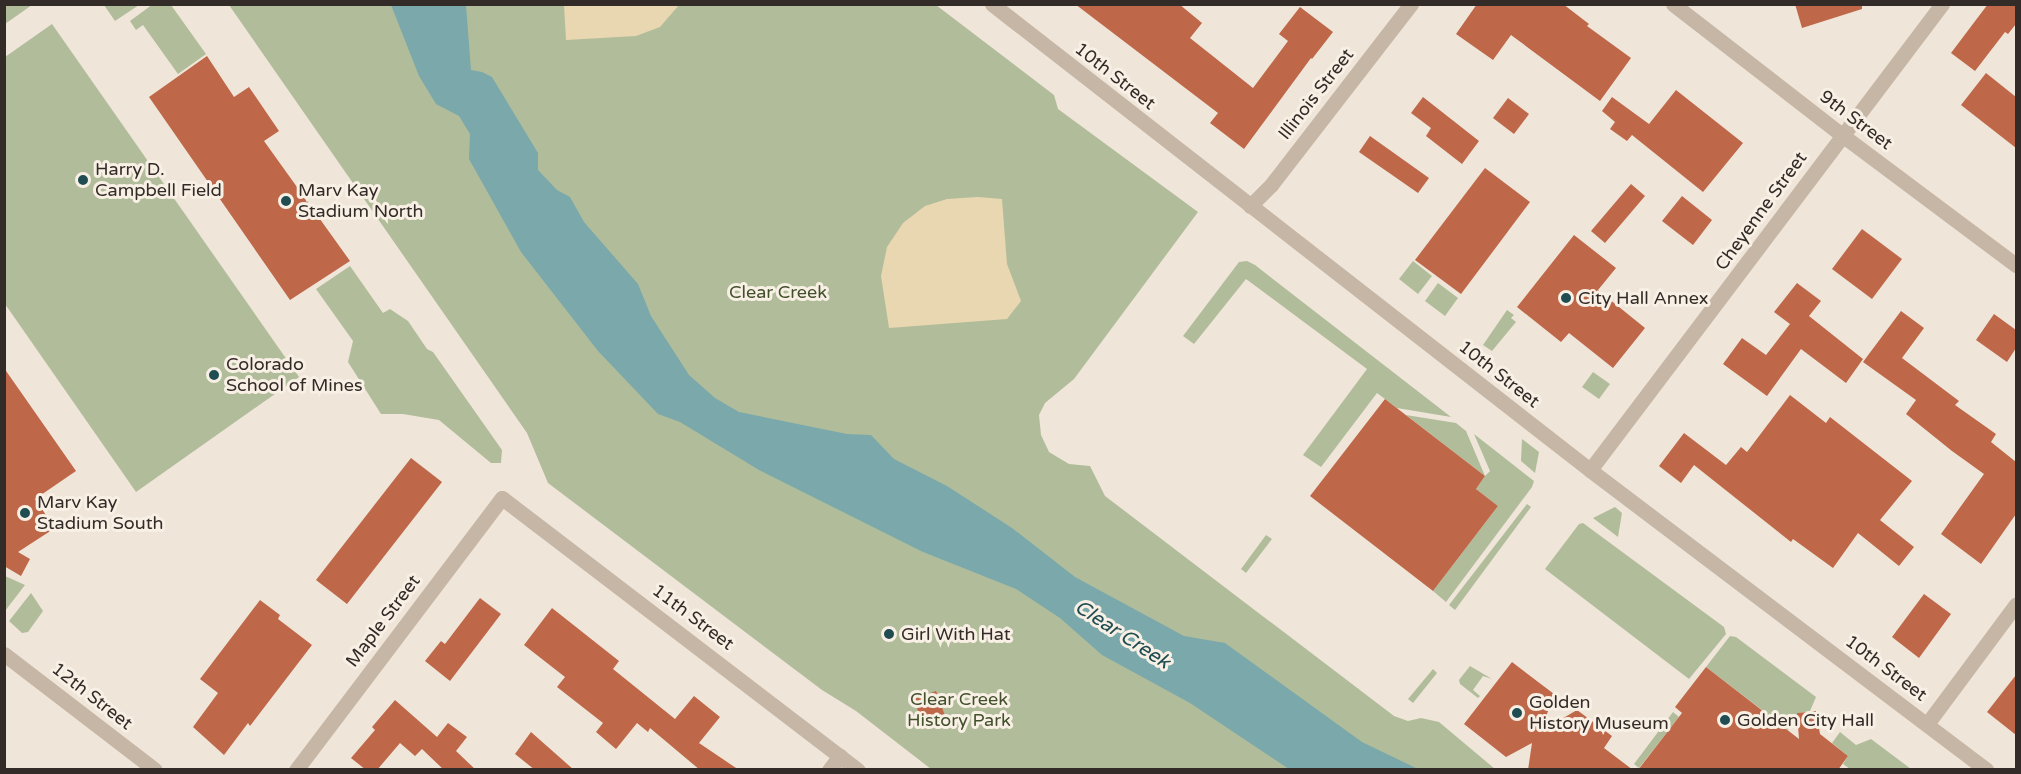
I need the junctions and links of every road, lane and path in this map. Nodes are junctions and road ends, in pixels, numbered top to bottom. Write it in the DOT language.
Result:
graph roads {
  1 [pos="992,4"];
  2 [pos="1411,4"];
  3 [pos="1673,4"];
  4 [pos="1942,4"];
  5 [pos="1842,135"];
  6 [pos="1250,206"];
  7 [pos="2016,265"];
  8 [pos="1590,470"];
  9 [pos="502,498"];
  10 [pos="2016,604"];
  11 [pos="4,654"];
  12 [pos="1927,724"];
  13 [pos="840,756"];
  14 [pos="155,770"];
  15 [pos="296,770"];
  16 [pos="829,770"];
  17 [pos="858,770"];
  18 [pos="1986,770"];
  1 -- 6 [label="street, 10th Street"];
  2 -- 6 [label="street, Illinois Street"];
  3 -- 5 [label="street, 9th Street"];
  4 -- 5 [label="street, Cheyenne Street"];
  5 -- 7 [label="street, 9th Street"];
  5 -- 8 [label="street, Cheyenne Street"];
  6 -- 8 [label="street, 10th Street"];
  8 -- 12 [label="street, 10th Street"];
  9 -- 13 [label="street, 11th Street"];
  9 -- 15 [label="street, Maple Street"];
  10 -- 12 [label="street"];
  11 -- 14 [label="street, 12th Street"];
  12 -- 18 [label="street, 10th Street"];
  13 -- 16 [label="street"];
  13 -- 17 [label="street, 11th Street"];
}
